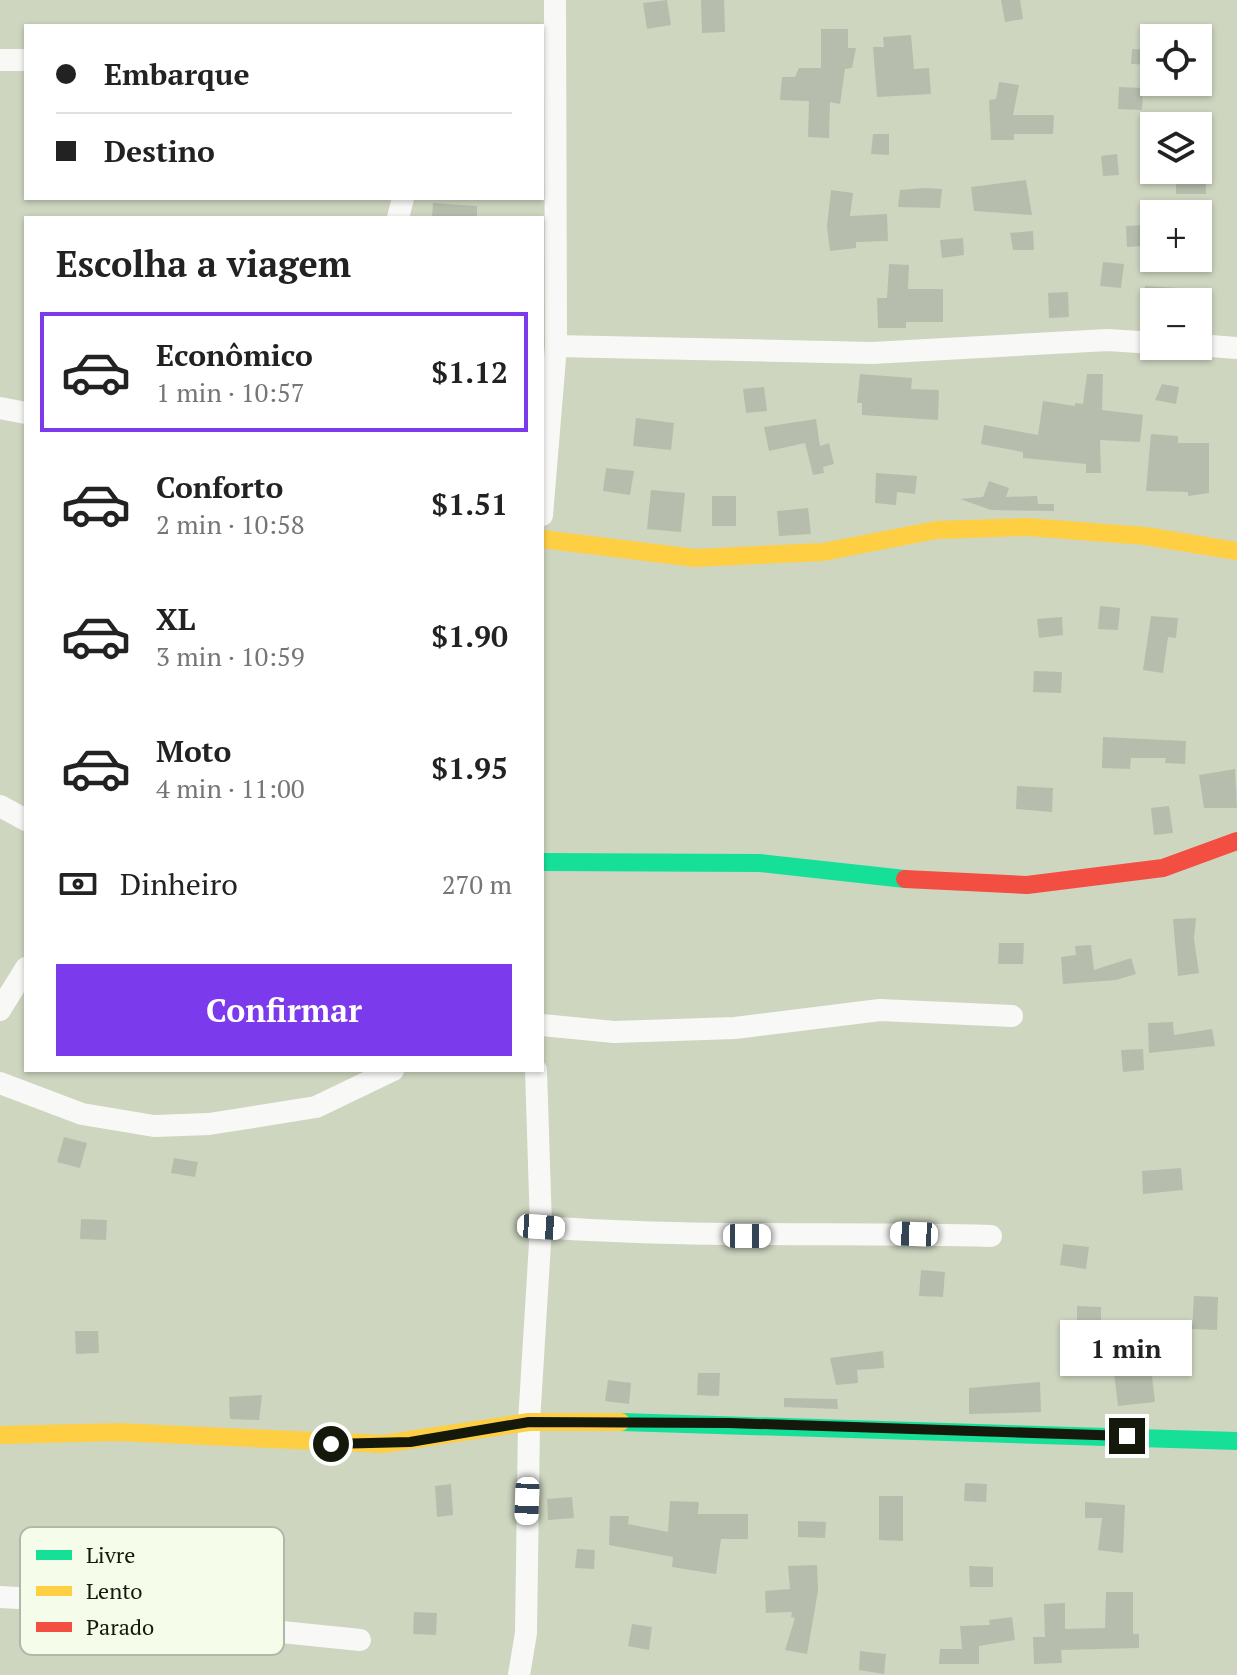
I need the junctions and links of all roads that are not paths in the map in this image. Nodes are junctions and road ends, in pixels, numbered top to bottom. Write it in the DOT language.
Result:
graph roads {
  1 [pos="555,0"];
  2 [pos="0,60"];
  3 [pos="24,60"];
  4 [pos="548,75"];
  5 [pos="1140,342"];
  6 [pos="556,346"];
  7 [pos="1212,346"];
  8 [pos="1237,348"];
  9 [pos="0,408"];
  10 [pos="24,413"];
  11 [pos="544,491"];
  12 [pos="544,539"];
  13 [pos="1237,551"];
  14 [pos="0,806"];
  15 [pos="24,819"];
  16 [pos="1237,841"];
  17 [pos="544,862"];
  18 [pos="24,971"];
  19 [pos="0,1010"];
  20 [pos="1012,1016"];
  21 [pos="544,1025"];
  22 [pos="389,1072"];
  23 [pos="536,1072"];
  24 [pos="0,1083"];
  25 [pos="541,1227"];
  26 [pos="991,1236"];
  27 [pos="529,1422"];
  28 [pos="0,1435"];
  29 [pos="1237,1441"];
  30 [pos="0,1597"];
  31 [pos="20,1598"];
  32 [pos="284,1632"];
  33 [pos="360,1640"];
  34 [pos="519,1675"];
  1 -- 4 [label="street"];
  2 -- 3 [label="street"];
  4 -- 6 [label="street"];
  5 -- 6 [label="street"];
  6 -- 11 [label="street"];
  7 -- 8 [label="street"];
  9 -- 10 [label="street"];
  12 -- 13 [label="street"];
  14 -- 15 [label="street"];
  16 -- 17 [label="street"];
  18 -- 19 [label="street"];
  20 -- 21 [label="street"];
  22 -- 24 [label="street"];
  23 -- 25 [label="street"];
  25 -- 26 [label="street"];
  25 -- 27 [label="street"];
  27 -- 28 [label="street"];
  27 -- 29 [label="street"];
  27 -- 34 [label="street"];
  30 -- 31 [label="street"];
  32 -- 33 [label="street"];
}
